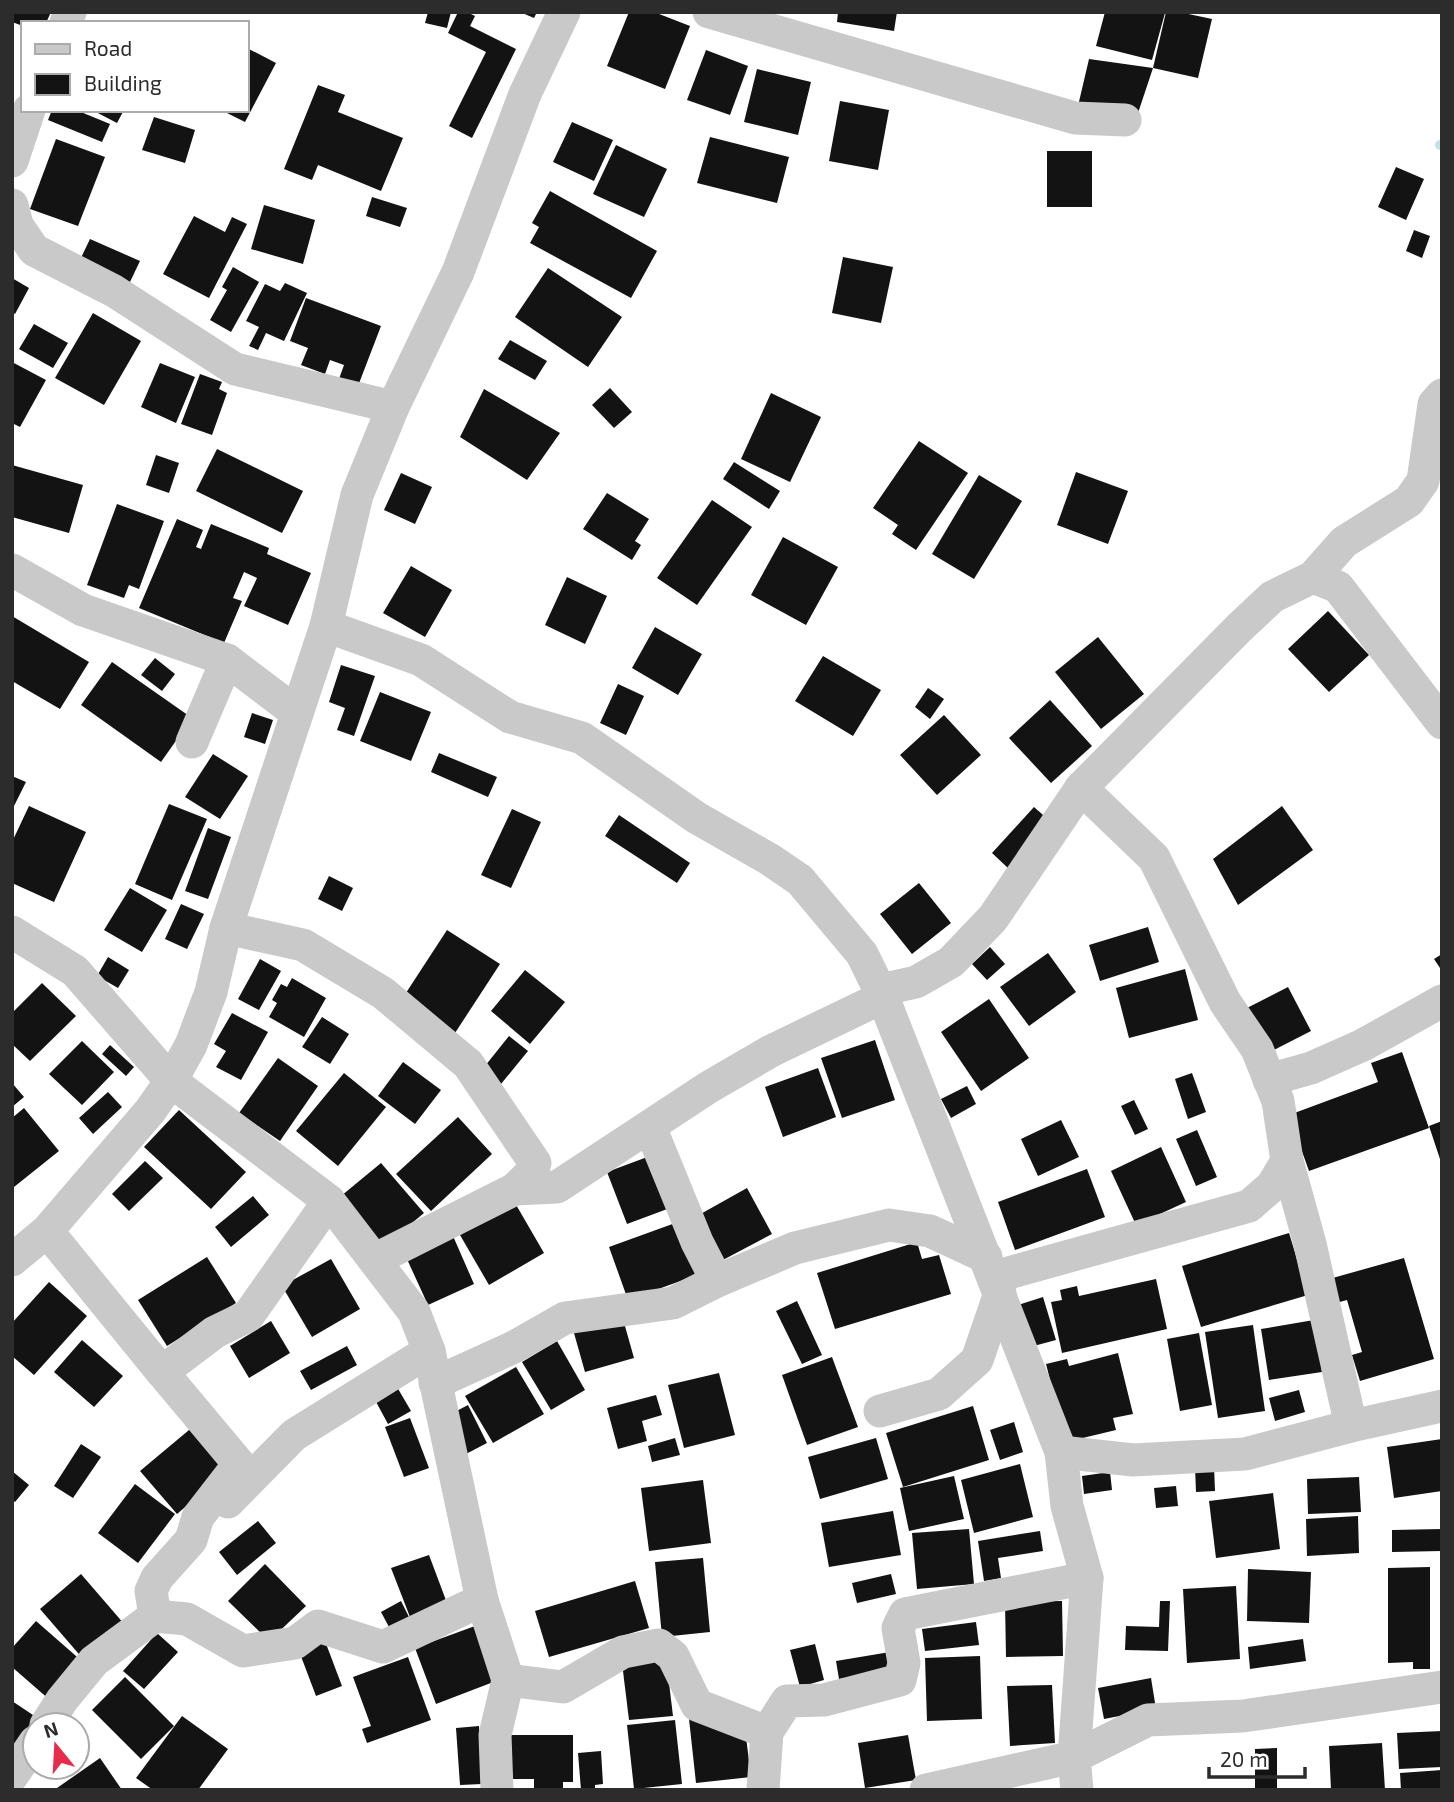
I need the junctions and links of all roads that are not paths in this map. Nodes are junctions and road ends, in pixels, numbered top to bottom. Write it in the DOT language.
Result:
graph roads {
  1 [pos="564,12"];
  2 [pos="709,12"];
  3 [pos="28,112"];
  4 [pos="1125,120"];
  5 [pos="12,161"];
  6 [pos="12,205"];
  7 [pos="1442,395"];
  8 [pos="393,407"];
  9 [pos="1432,483"];
  10 [pos="12,570"];
  11 [pos="1313,577"];
  12 [pos="326,626"];
  13 [pos="227,660"];
  14 [pos="297,713"];
  15 [pos="1442,723"];
  16 [pos="191,742"];
  17 [pos="1081,788"];
  18 [pos="226,928"];
  19 [pos="12,932"];
  20 [pos="882,993"];
  21 [pos="1442,1002"];
  22 [pos="1269,1080"];
  23 [pos="171,1081"];
  24 [pos="650,1127"];
  25 [pos="1287,1161"];
  26 [pos="515,1189"];
  27 [pos="330,1201"];
  28 [pos="47,1231"];
  29 [pos="376,1259"];
  30 [pos="12,1260"];
  31 [pos="993,1276"];
  32 [pos="717,1281"];
  33 [pos="429,1351"];
  34 [pos="162,1372"];
  35 [pos="435,1383"];
  36 [pos="1442,1406"];
  37 [pos="880,1411"];
  38 [pos="1351,1426"];
  39 [pos="1061,1451"];
  40 [pos="198,1517"];
  41 [pos="1087,1578"];
  42 [pos="481,1600"];
  43 [pos="155,1616"];
  44 [pos="508,1680"];
  45 [pos="1442,1687"];
  46 [pos="55,1711"];
  47 [pos="768,1732"];
  48 [pos="1074,1757"];
  49 [pos="497,1790"];
  50 [pos="762,1790"];
  51 [pos="926,1790"];
  52 [pos="1077,1790"];
  1 -- 8 [label="street"];
  2 -- 4 [label="street"];
  3 -- 5 [label="street"];
  6 -- 8 [label="street"];
  7 -- 9 [label="street"];
  8 -- 12 [label="street"];
  9 -- 11 [label="street"];
  10 -- 13 [label="street"];
  11 -- 15 [label="street"];
  11 -- 17 [label="street"];
  12 -- 14 [label="street"];
  12 -- 20 [label="street"];
  13 -- 14 [label="street"];
  13 -- 16 [label="street"];
  14 -- 18 [label="street"];
  17 -- 20 [label="street"];
  17 -- 22 [label="street"];
  18 -- 23 [label="street"];
  18 -- 26 [label="street"];
  19 -- 23 [label="street"];
  20 -- 24 [label="street"];
  20 -- 31 [label="street"];
  21 -- 22 [label="street"];
  22 -- 25 [label="street"];
  23 -- 27 [label="street"];
  23 -- 28 [label="street"];
  24 -- 26 [label="street"];
  24 -- 32 [label="street"];
  25 -- 31 [label="street"];
  25 -- 38 [label="street"];
  26 -- 29 [label="street"];
  27 -- 29 [label="street"];
  27 -- 34 [label="street"];
  28 -- 30 [label="street"];
  28 -- 34 [label="street"];
  29 -- 33 [label="street"];
  31 -- 32 [label="street"];
  31 -- 37 [label="street"];
  31 -- 39 [label="street"];
  32 -- 35 [label="street"];
  33 -- 35 [label="street"];
  33 -- 40 [label="street"];
  34 -- 40 [label="street"];
  35 -- 42 [label="street"];
  36 -- 38 [label="street"];
  38 -- 39 [label="street"];
  39 -- 41 [label="street"];
  40 -- 43 [label="street"];
  41 -- 47 [label="street"];
  41 -- 48 [label="street"];
  42 -- 43 [label="street"];
  42 -- 44 [label="street"];
  43 -- 46 [label="street"];
  44 -- 47 [label="street"];
  44 -- 49 [label="street"];
  45 -- 48 [label="street"];
  47 -- 50 [label="street"];
  48 -- 51 [label="street"];
  48 -- 52 [label="street"];
}
